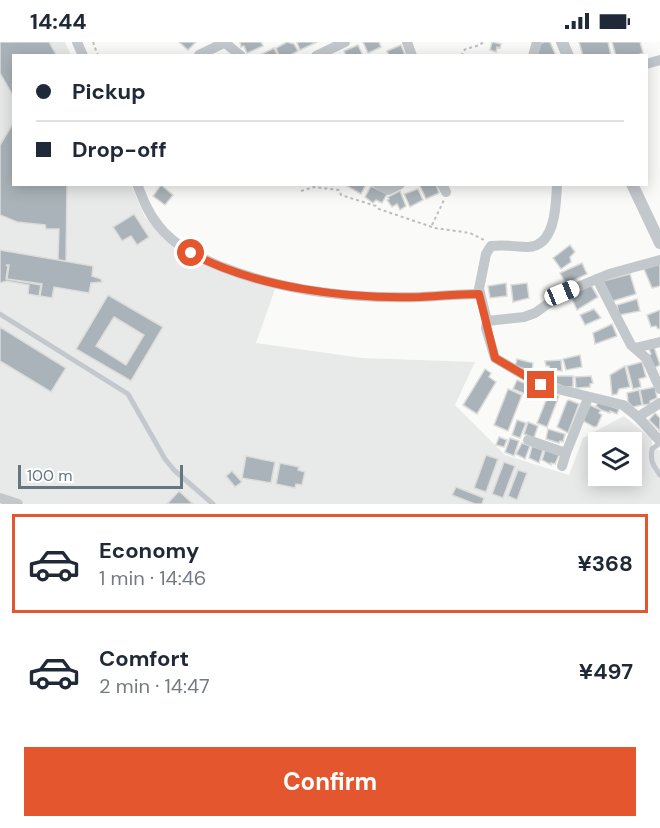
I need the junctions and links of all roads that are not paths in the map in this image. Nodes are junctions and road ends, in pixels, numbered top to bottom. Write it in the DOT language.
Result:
graph roads {
  1 [pos="225,42"];
  2 [pos="345,42"];
  3 [pos="202,54"];
  4 [pos="239,54"];
  5 [pos="320,54"];
  6 [pos="138,186"];
  7 [pos="381,186"];
  8 [pos="396,186"];
  9 [pos="557,186"];
  10 [pos="633,186"];
  11 [pos="660,243"];
  12 [pos="660,260"];
  13 [pos="597,279"];
  14 [pos="479,294"];
  15 [pos="0,315"];
  16 [pos="487,321"];
  17 [pos="660,342"];
  18 [pos="635,348"];
  19 [pos="660,389"];
  20 [pos="588,398"];
  21 [pos="660,404"];
  22 [pos="638,417"];
  23 [pos="528,440"];
  24 [pos="660,442"];
  25 [pos="566,453"];
  26 [pos="562,466"];
  27 [pos="660,475"];
  28 [pos="0,498"];
  29 [pos="18,504"];
  30 [pos="213,504"];
  1 -- 3 [label="street"];
  1 -- 4 [label="street"];
  2 -- 5 [label="street"];
  6 -- 14 [label="street"];
  7 -- 8 [label="street"];
  9 -- 14 [label="street"];
  10 -- 11 [label="street"];
  12 -- 13 [label="street"];
  13 -- 16 [label="street"];
  13 -- 18 [label="street"];
  14 -- 16 [label="street"];
  15 -- 30 [label="lane"];
  16 -- 20 [label="street"];
  17 -- 18 [label="street"];
  18 -- 19 [label="street"];
  20 -- 22 [label="street"];
  20 -- 25 [label="street"];
  21 -- 22 [label="street"];
  22 -- 24 [label="street"];
  23 -- 25 [label="street"];
  24 -- 27 [label="lane"];
  25 -- 26 [label="street"];
  28 -- 29 [label="street"];
}
